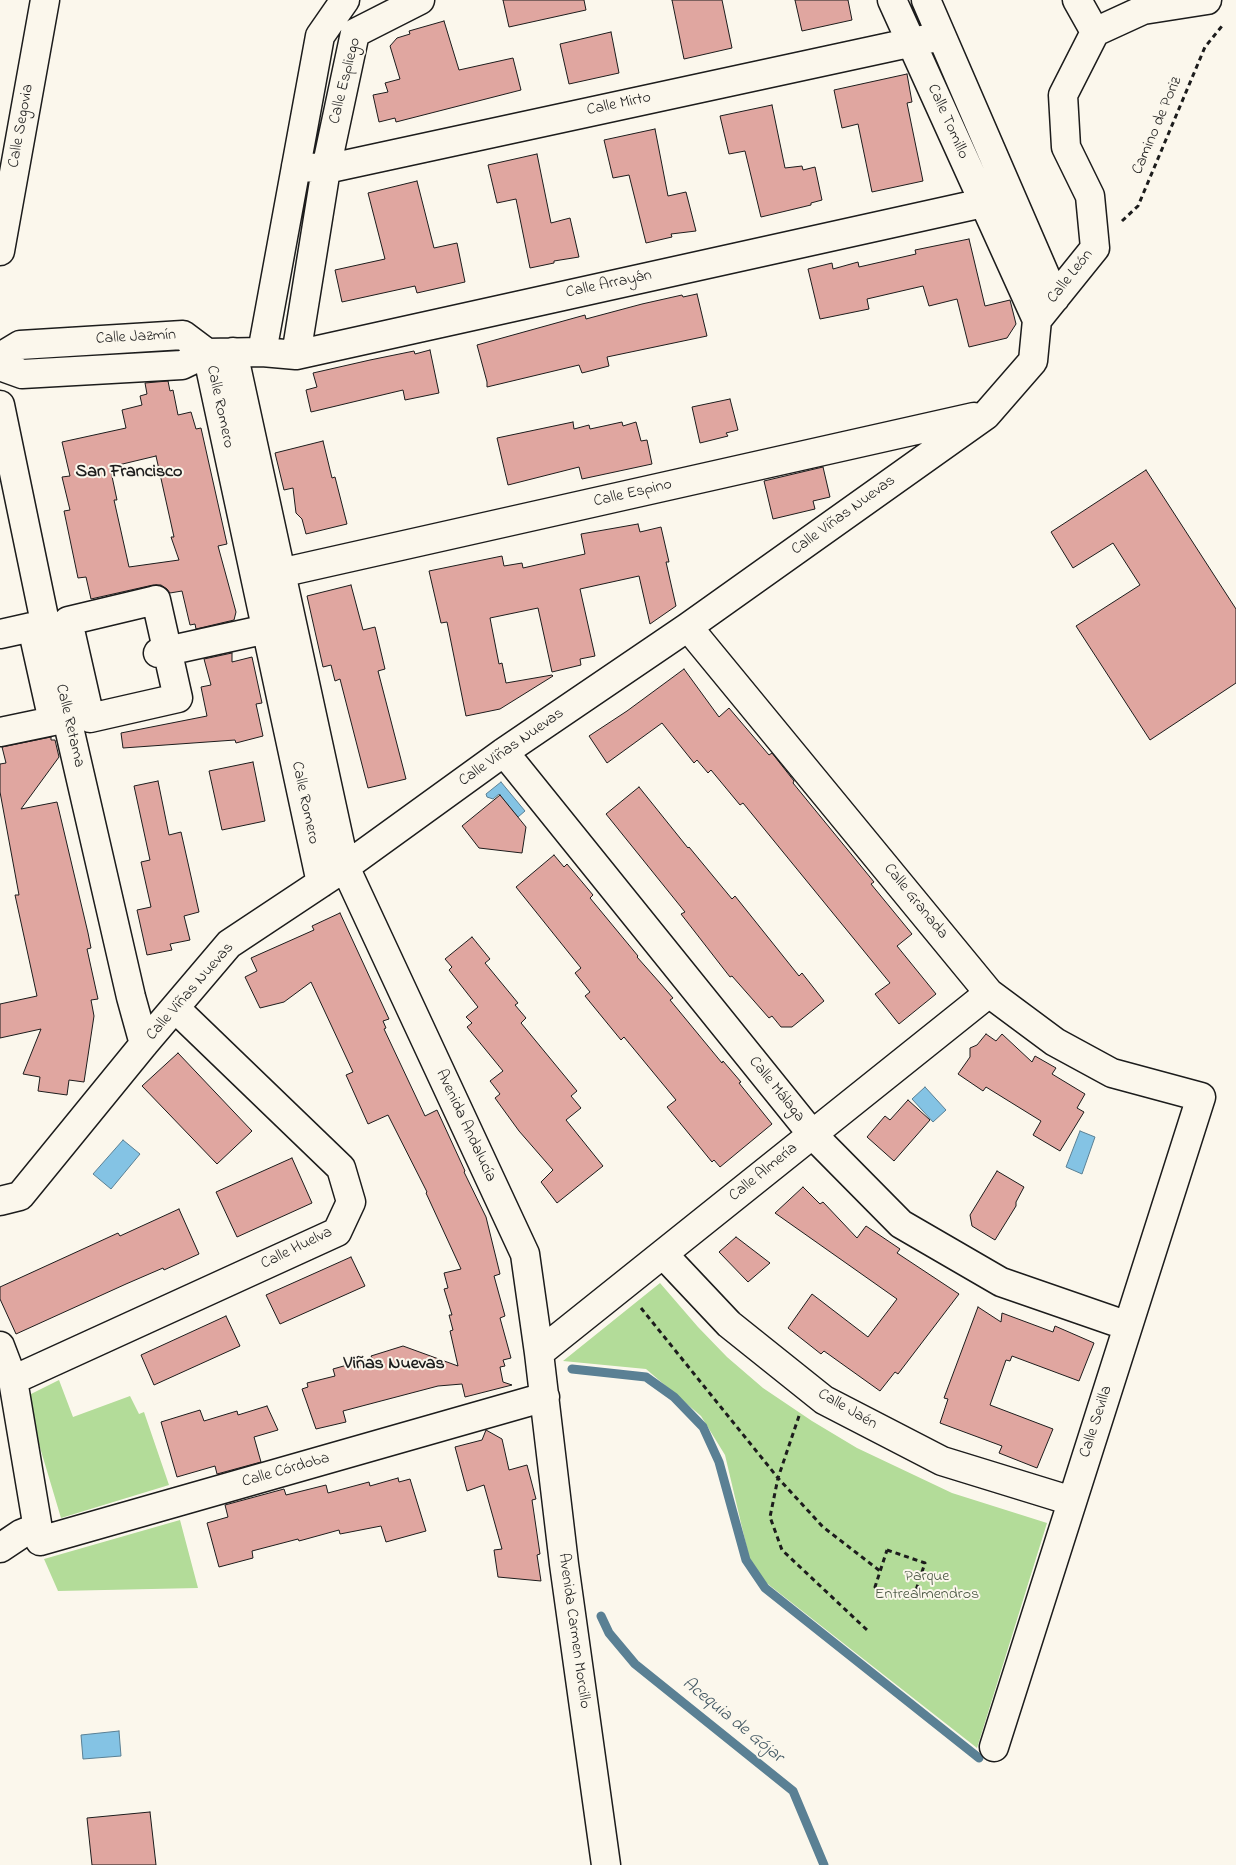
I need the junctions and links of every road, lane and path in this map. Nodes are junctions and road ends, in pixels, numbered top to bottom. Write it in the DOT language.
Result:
graph roads {
  1 [pos="45,0"];
  2 [pos="345,0"];
  3 [pos="420,0"];
  4 [pos="892,0"];
  5 [pos="926,0"];
  6 [pos="1077,0"];
  7 [pos="1207,0"];
  8 [pos="1141,5"];
  9 [pos="1224,23"];
  10 [pos="1095,32"];
  11 [pos="941,36"];
  12 [pos="911,41"];
  13 [pos="296,166"];
  14 [pos="326,169"];
  15 [pos="1010,197"];
  16 [pos="984,202"];
  17 [pos="1095,248"];
  18 [pos="0,251"];
  19 [pos="1055,298"];
  20 [pos="1037,320"];
  21 [pos="220,352"];
  22 [pos="262,352"];
  23 [pos="296,355"];
  24 [pos="0,357"];
  25 [pos="0,366"];
  26 [pos="0,406"];
  27 [pos="986,414"];
  28 [pos="280,572"];
  29 [pos="688,627"];
  30 [pos="267,629"];
  31 [pos="0,634"];
  32 [pos="163,652"];
  33 [pos="0,732"];
  34 [pos="504,752"];
  35 [pos="345,867"];
  36 [pos="321,883"];
  37 [pos="989,993"];
  38 [pos="175,1008"];
  39 [pos="144,1044"];
  40 [pos="1201,1097"];
  41 [pos="812,1134"];
  42 [pos="0,1201"];
  43 [pos="663,1254"];
  44 [pos="623,1286"];
  45 [pos="1128,1326"];
  46 [pos="0,1346"];
  47 [pos="539,1353"];
  48 [pos="13,1380"];
  49 [pos="808,1387"];
  50 [pos="545,1397"];
  51 [pos="778,1478"];
  52 [pos="1072,1501"];
  53 [pos="36,1528"];
  54 [pos="0,1548"];
  55 [pos="880,1571"];
  56 [pos="867,1630"];
  57 [pos="994,1747"];
  58 [pos="606,1865"];
  1 -- 18 [label="street, Calle Segovia"];
  2 -- 13 [label="street, Calle Espliego"];
  3 -- 14 [label="street, Calle Espliego"];
  4 -- 12 [label="street, Calle Tomillo"];
  5 -- 11 [label="street, Calle Tomillo"];
  6 -- 10 [label="street"];
  7 -- 8 [label="street"];
  8 -- 10 [label="street"];
  9 -- 17 [label="path, Camino de Poriz"];
  10 -- 17 [label="street, Calle León"];
  11 -- 12 [label="street"];
  11 -- 15 [label="street, Calle Tomillo"];
  12 -- 14 [label="street, Calle Mirto"];
  12 -- 16 [label="street, Calle Tomillo"];
  13 -- 14 [label="street"];
  13 -- 22 [label="street, Calle Espliego"];
  14 -- 23 [label="street, Calle Espliego"];
  15 -- 16 [label="street"];
  15 -- 19 [label="street, Calle Tomillo"];
  16 -- 20 [label="street, Calle Tomillo"];
  16 -- 23 [label="street, Calle Arrayán"];
  17 -- 19 [label="street, Calle León"];
  19 -- 20 [label="street, Calle León"];
  20 -- 27 [label="street, Calle Viñas Nuevas"];
  21 -- 22 [label="street, Calle Arrayán"];
  21 -- 24 [label="street, Calle Jazmín"];
  21 -- 25 [label="street, Calle Jazmín"];
  21 -- 28 [label="street, Calle Romero"];
  21 -- 30 [label="street, Calle Romero"];
  22 -- 23 [label="street, Calle Arrayán"];
  26 -- 39 [label="street, Calle Retama"];
  27 -- 28 [label="street, Calle Espino"];
  27 -- 29 [label="street, Calle Viñas Nuevas"];
  28 -- 35 [label="street, Calle Romero"];
  29 -- 34 [label="street, Calle Viñas Nuevas"];
  29 -- 37 [label="street, Calle Granada"];
  30 -- 32 [label="street"];
  30 -- 36 [label="street, Calle Romero"];
  31 -- 33 [label="street"];
  32 -- 32 [label="street"];
  34 -- 35 [label="street, Calle Viñas Nuevas"];
  34 -- 41 [label="street, Calle Málaga"];
  35 -- 36 [label="street, Calle Viñas Nuevas"];
  35 -- 47 [label="street, Avenida Andalucía"];
  36 -- 38 [label="street, Calle Viñas Nuevas"];
  37 -- 40 [label="street, Calle Granada"];
  37 -- 41 [label="street, Calle Almería"];
  38 -- 39 [label="street, Calle Viñas Nuevas"];
  38 -- 48 [label="street, Calle Huelva"];
  39 -- 42 [label="street, Calle Viñas Nuevas"];
  40 -- 45 [label="street, Calle Sevilla"];
  41 -- 43 [label="street, Calle Almería"];
  41 -- 45 [label="street, Calle Málaga"];
  43 -- 44 [label="street, Calle Almería"];
  43 -- 49 [label="street, Calle Jaén"];
  44 -- 47 [label="street, Calle Almería"];
  44 -- 51 [label="path"];
  45 -- 52 [label="street, Calle Sevilla"];
  46 -- 48 [label="street"];
  47 -- 50 [label="street, Avenida Andalucía"];
  48 -- 53 [label="street"];
  49 -- 51 [label="path"];
  49 -- 52 [label="street, Calle Jaén"];
  50 -- 53 [label="street, Calle Córdoba"];
  50 -- 58 [label="street, Avenida Carmen Morcillo"];
  51 -- 55 [label="path"];
  51 -- 56 [label="path"];
  52 -- 57 [label="street, Calle Sevilla"];
  53 -- 54 [label="street"];
  55 -- 55 [label="path"];
}
